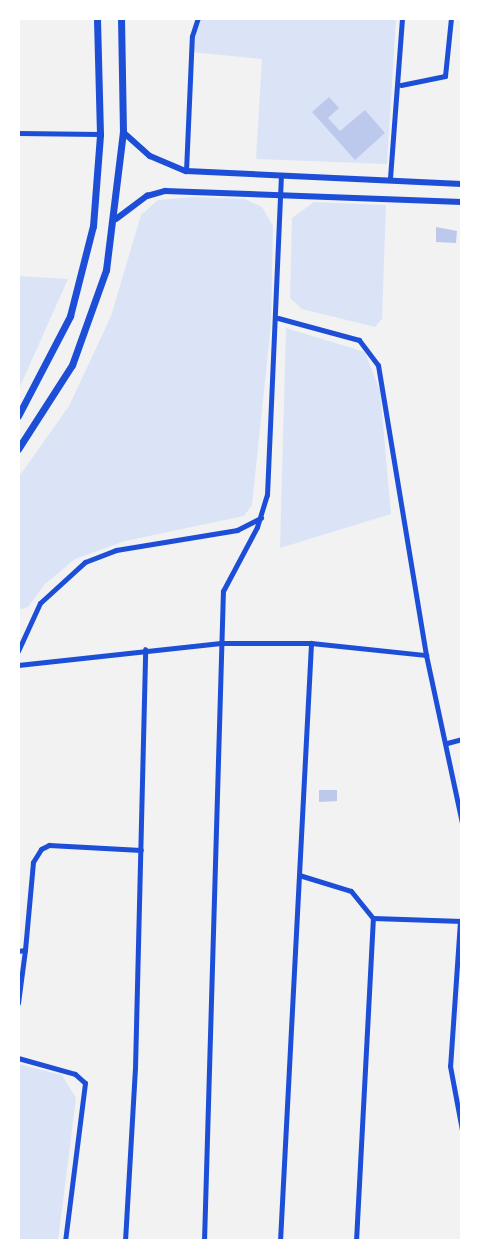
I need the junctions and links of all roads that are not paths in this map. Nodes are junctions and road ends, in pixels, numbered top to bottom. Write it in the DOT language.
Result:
graph roads {
  1 [pos="97,18"];
  2 [pos="121,18"];
  3 [pos="198,18"];
  4 [pos="402,18"];
  5 [pos="451,18"];
  6 [pos="401,85"];
  7 [pos="123,132"];
  8 [pos="18,133"];
  9 [pos="100,134"];
  10 [pos="186,171"];
  11 [pos="281,176"];
  12 [pos="390,178"];
  13 [pos="462,184"];
  14 [pos="280,195"];
  15 [pos="462,202"];
  16 [pos="116,219"];
  17 [pos="278,318"];
  18 [pos="18,416"];
  19 [pos="18,449"];
  20 [pos="261,518"];
  21 [pos="221,642"];
  22 [pos="311,643"];
  23 [pos="146,649"];
  24 [pos="18,651"];
  25 [pos="426,655"];
  26 [pos="18,665"];
  27 [pos="462,740"];
  28 [pos="447,743"];
  29 [pos="459,794"];
  30 [pos="462,823"];
  31 [pos="141,850"];
  32 [pos="299,875"];
  33 [pos="373,918"];
  34 [pos="461,921"];
  35 [pos="21,950"];
  36 [pos="18,1003"];
  37 [pos="18,1058"];
  38 [pos="462,1131"];
  39 [pos="65,1241"];
  40 [pos="124,1241"];
  41 [pos="204,1241"];
  42 [pos="280,1241"];
  43 [pos="356,1241"];
  1 -- 9 [label="main road"];
  2 -- 7 [label="main road"];
  3 -- 10 [label="street"];
  4 -- 6 [label="street"];
  5 -- 6 [label="street"];
  6 -- 12 [label="street"];
  7 -- 10 [label="street"];
  7 -- 16 [label="main road"];
  8 -- 9 [label="street"];
  9 -- 18 [label="main road"];
  10 -- 11 [label="street"];
  11 -- 12 [label="street"];
  11 -- 14 [label="street"];
  12 -- 13 [label="street"];
  14 -- 15 [label="street"];
  14 -- 16 [label="street"];
  14 -- 17 [label="street"];
  16 -- 19 [label="main road"];
  17 -- 20 [label="street"];
  17 -- 25 [label="street"];
  20 -- 21 [label="street"];
  20 -- 24 [label="street"];
  21 -- 22 [label="street"];
  21 -- 23 [label="street"];
  21 -- 41 [label="street"];
  22 -- 25 [label="street"];
  22 -- 32 [label="street"];
  23 -- 26 [label="street"];
  23 -- 31 [label="street"];
  25 -- 28 [label="street"];
  27 -- 28 [label="street"];
  28 -- 29 [label="street"];
  29 -- 30 [label="street"];
  31 -- 35 [label="street"];
  31 -- 40 [label="street"];
  32 -- 33 [label="street"];
  32 -- 42 [label="street"];
  33 -- 34 [label="street"];
  33 -- 43 [label="street"];
  34 -- 38 [label="street"];
  35 -- 36 [label="street"];
  37 -- 39 [label="street"];
}
